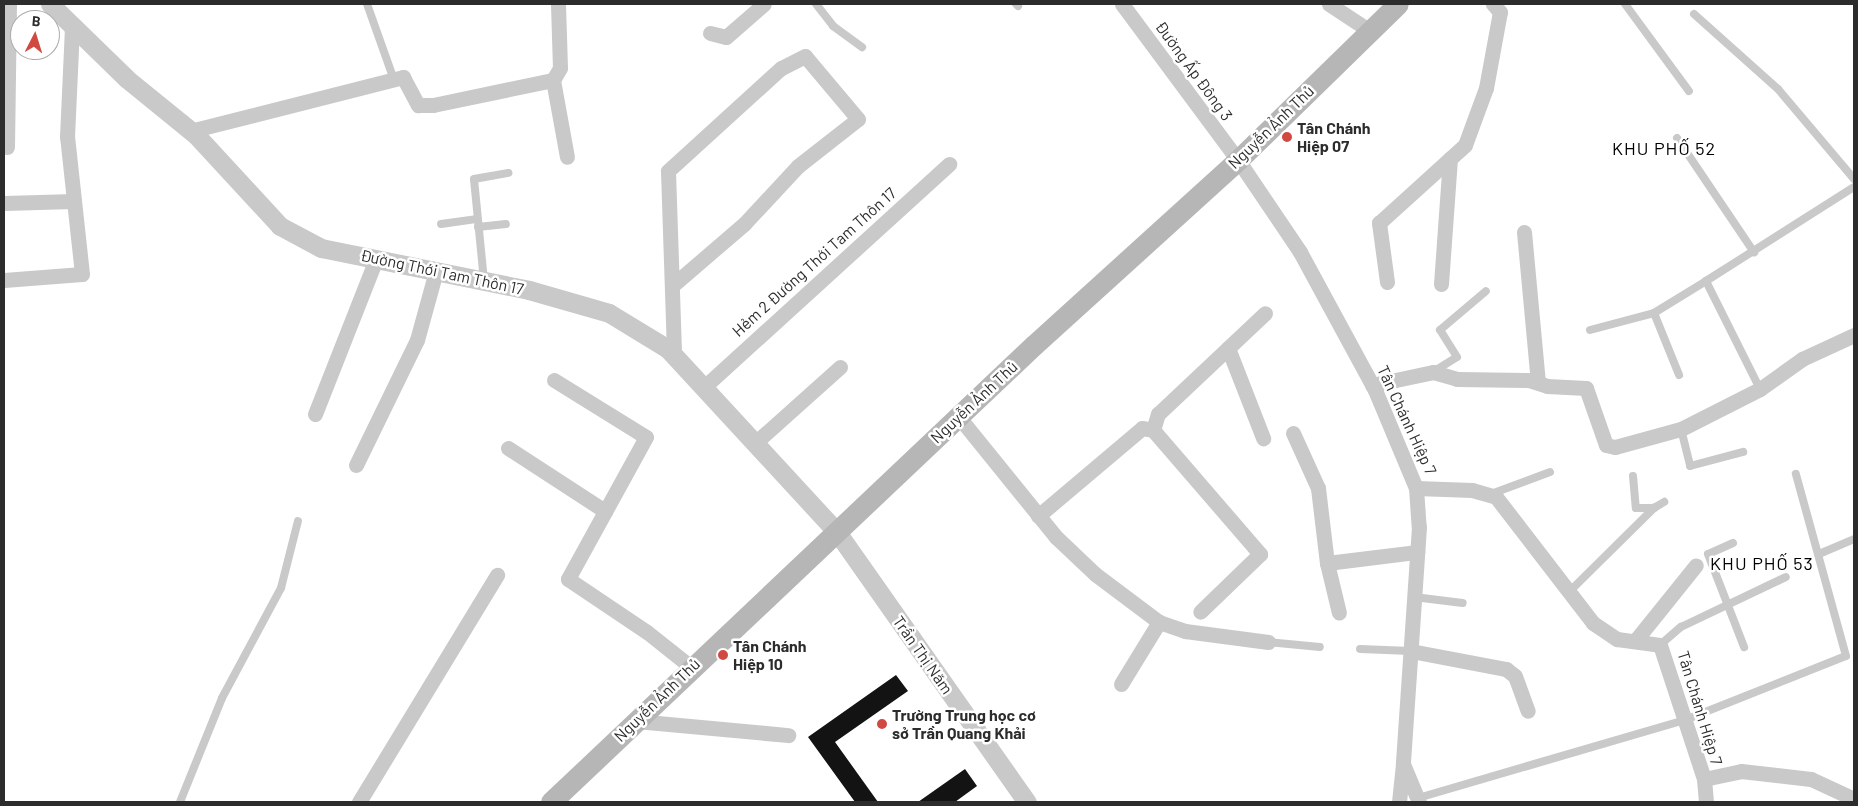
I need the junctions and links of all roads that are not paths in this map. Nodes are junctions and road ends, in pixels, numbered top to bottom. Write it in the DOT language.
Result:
graph roads {
  1 [pos="9,4"];
  2 [pos="50,4"];
  3 [pos="367,4"];
  4 [pos="558,4"];
  5 [pos="764,4"];
  6 [pos="816,4"];
  7 [pos="1122,4"];
  8 [pos="1329,4"];
  9 [pos="1398,4"];
  10 [pos="1493,4"];
  11 [pos="1625,4"];
  12 [pos="1694,14"];
  13 [pos="72,25"];
  14 [pos="1370,31"];
  15 [pos="710,34"];
  16 [pos="862,48"];
  17 [pos="394,80"];
  18 [pos="553,80"];
  19 [pos="1689,92"];
  20 [pos="190,130"];
  21 [pos="1677,138"];
  22 [pos="7,147"];
  23 [pos="567,157"];
  24 [pos="1450,158"];
  25 [pos="1238,160"];
  26 [pos="949,164"];
  27 [pos="508,173"];
  28 [pos="1854,179"];
  29 [pos="1854,187"];
  30 [pos="4,202"];
  31 [pos="74,202"];
  32 [pos="478,223"];
  33 [pos="441,224"];
  34 [pos="506,224"];
  35 [pos="1524,232"];
  36 [pos="1754,252"];
  37 [pos="376,259"];
  38 [pos="436,271"];
  39 [pos="4,280"];
  40 [pos="484,281"];
  41 [pos="1706,281"];
  42 [pos="1387,282"];
  43 [pos="1441,284"];
  44 [pos="673,285"];
  45 [pos="1486,292"];
  46 [pos="1265,313"];
  47 [pos="1654,313"];
  48 [pos="1590,330"];
  49 [pos="1854,335"];
  50 [pos="1228,348"];
  51 [pos="674,356"];
  52 [pos="840,367"];
  53 [pos="1433,372"];
  54 [pos="1679,375"];
  55 [pos="554,380"];
  56 [pos="1538,382"];
  57 [pos="1372,385"];
  58 [pos="704,388"];
  59 [pos="1760,390"];
  60 [pos="315,414"];
  61 [pos="958,416"];
  62 [pos="1681,429"];
  63 [pos="1153,430"];
  64 [pos="1293,433"];
  65 [pos="1263,438"];
  66 [pos="755,443"];
  67 [pos="508,448"];
  68 [pos="1743,452"];
  69 [pos="356,465"];
  70 [pos="1550,472"];
  71 [pos="1796,474"];
  72 [pos="1633,476"];
  73 [pos="1416,488"];
  74 [pos="1491,494"];
  75 [pos="1664,502"];
  76 [pos="1654,508"];
  77 [pos="605,511"];
  78 [pos="1038,516"];
  79 [pos="298,521"];
  80 [pos="837,532"];
  81 [pos="1854,540"];
  82 [pos="1733,543"];
  83 [pos="1417,552"];
  84 [pos="1819,554"];
  85 [pos="1327,563"];
  86 [pos="1696,565"];
  87 [pos="497,575"];
  88 [pos="1786,577"];
  89 [pos="1569,592"];
  90 [pos="1414,597"];
  91 [pos="1462,603"];
  92 [pos="1727,604"];
  93 [pos="1200,612"];
  94 [pos="1338,614"];
  95 [pos="1159,622"];
  96 [pos="1635,641"];
  97 [pos="1268,642"];
  98 [pos="1660,645"];
  99 [pos="1320,647"];
  100 [pos="1744,647"];
  101 [pos="1360,649"];
  102 [pos="1410,650"];
  103 [pos="691,667"];
  104 [pos="1121,684"];
  105 [pos="1528,711"];
  106 [pos="1685,720"];
  107 [pos="636,721"];
  108 [pos="788,735"];
  109 [pos="1403,764"];
  110 [pos="1704,779"];
  111 [pos="1418,800"];
  112 [pos="1853,800"];
  113 [pos="180,802"];
  114 [pos="359,802"];
  115 [pos="551,802"];
  116 [pos="1027,802"];
  117 [pos="1399,802"];
  118 [pos="1706,802"];
  1 -- 22 [label="street"];
  2 -- 13 [label="street, Đường Thới Tam Thôn 17"];
  3 -- 17 [label="lane"];
  4 -- 18 [label="street"];
  5 -- 15 [label="street"];
  6 -- 16 [label="lane"];
  7 -- 25 [label="street, Đường Ấp Đông 3"];
  8 -- 14 [label="street"];
  9 -- 14 [label="main road, Nguyễn Ảnh Thủ"];
  10 -- 24 [label="street"];
  11 -- 19 [label="lane"];
  12 -- 28 [label="lane"];
  13 -- 20 [label="street, Đường Thới Tam Thôn 17"];
  13 -- 31 [label="street"];
  14 -- 25 [label="main road, Nguyễn Ảnh Thủ"];
  17 -- 18 [label="street"];
  17 -- 20 [label="street"];
  18 -- 23 [label="street"];
  20 -- 37 [label="street, Đường Thới Tam Thôn 17"];
  21 -- 36 [label="lane"];
  24 -- 42 [label="street"];
  24 -- 43 [label="street"];
  25 -- 57 [label="street, Tân Chánh Hiệp 7"];
  25 -- 61 [label="main road, Nguyễn Ảnh Thủ"];
  26 -- 58 [label="street, Hẻm 2 Đường Thới Tam Thôn 17"];
  27 -- 32 [label="lane"];
  29 -- 36 [label="lane"];
  30 -- 31 [label="street"];
  31 -- 39 [label="street"];
  32 -- 33 [label="lane"];
  32 -- 34 [label="lane"];
  32 -- 40 [label="lane"];
  35 -- 56 [label="street"];
  36 -- 41 [label="lane"];
  37 -- 38 [label="street, Đường Thới Tam Thôn 17"];
  37 -- 60 [label="street"];
  38 -- 40 [label="street, Đường Thới Tam Thôn 17"];
  38 -- 69 [label="street"];
  40 -- 51 [label="street, Đường Thới Tam Thôn 17"];
  41 -- 47 [label="lane"];
  41 -- 59 [label="lane"];
  44 -- 44 [label="street"];
  44 -- 51 [label="street"];
  45 -- 53 [label="lane"];
  46 -- 50 [label="street"];
  47 -- 48 [label="lane"];
  47 -- 54 [label="lane"];
  49 -- 59 [label="street"];
  50 -- 63 [label="street"];
  50 -- 65 [label="street"];
  51 -- 58 [label="street, Đường Thới Tam Thôn 17"];
  52 -- 66 [label="street"];
  53 -- 56 [label="street"];
  53 -- 57 [label="street"];
  55 -- 77 [label="street"];
  56 -- 62 [label="street"];
  57 -- 73 [label="street, Tân Chánh Hiệp 7"];
  58 -- 66 [label="street, Đường Thới Tam Thôn 17"];
  59 -- 62 [label="street"];
  61 -- 78 [label="street"];
  61 -- 80 [label="main road, Nguyễn Ảnh Thủ"];
  62 -- 68 [label="lane"];
  63 -- 78 [label="street"];
  63 -- 93 [label="street"];
  64 -- 85 [label="street"];
  66 -- 80 [label="street, Đường Thới Tam Thôn 17"];
  67 -- 77 [label="street"];
  70 -- 74 [label="lane"];
  71 -- 84 [label="lane"];
  72 -- 76 [label="lane"];
  73 -- 74 [label="street, Tân Chánh Hiệp 7"];
  73 -- 83 [label="street"];
  74 -- 89 [label="street, Tân Chánh Hiệp 7"];
  75 -- 76 [label="lane"];
  76 -- 89 [label="lane"];
  77 -- 103 [label="street"];
  78 -- 95 [label="street"];
  79 -- 113 [label="lane"];
  80 -- 103 [label="main road, Nguyễn Ảnh Thủ"];
  80 -- 116 [label="street, Trần Thị Năm"];
  81 -- 84 [label="lane"];
  82 -- 92 [label="lane"];
  83 -- 85 [label="street"];
  83 -- 90 [label="street"];
  84 -- 106 [label="lane"];
  85 -- 94 [label="street"];
  86 -- 96 [label="street"];
  87 -- 114 [label="street"];
  88 -- 92 [label="lane"];
  89 -- 96 [label="street, Tân Chánh Hiệp 7"];
  90 -- 91 [label="lane"];
  90 -- 102 [label="street"];
  92 -- 98 [label="lane"];
  92 -- 100 [label="lane"];
  95 -- 97 [label="street"];
  95 -- 104 [label="street"];
  96 -- 98 [label="street, Tân Chánh Hiệp 7"];
  97 -- 99 [label="lane"];
  98 -- 106 [label="street, Tân Chánh Hiệp 7"];
  101 -- 102 [label="lane"];
  102 -- 105 [label="street"];
  102 -- 109 [label="street"];
  103 -- 107 [label="main road, Nguyễn Ảnh Thủ"];
  106 -- 110 [label="street, Tân Chánh Hiệp 7"];
  106 -- 111 [label="lane"];
  107 -- 108 [label="street"];
  107 -- 115 [label="main road, Nguyễn Ảnh Thủ"];
  109 -- 111 [label="street"];
  109 -- 117 [label="street"];
  110 -- 112 [label="street"];
  110 -- 118 [label="street, Tân Chánh Hiệp 7"];
}
